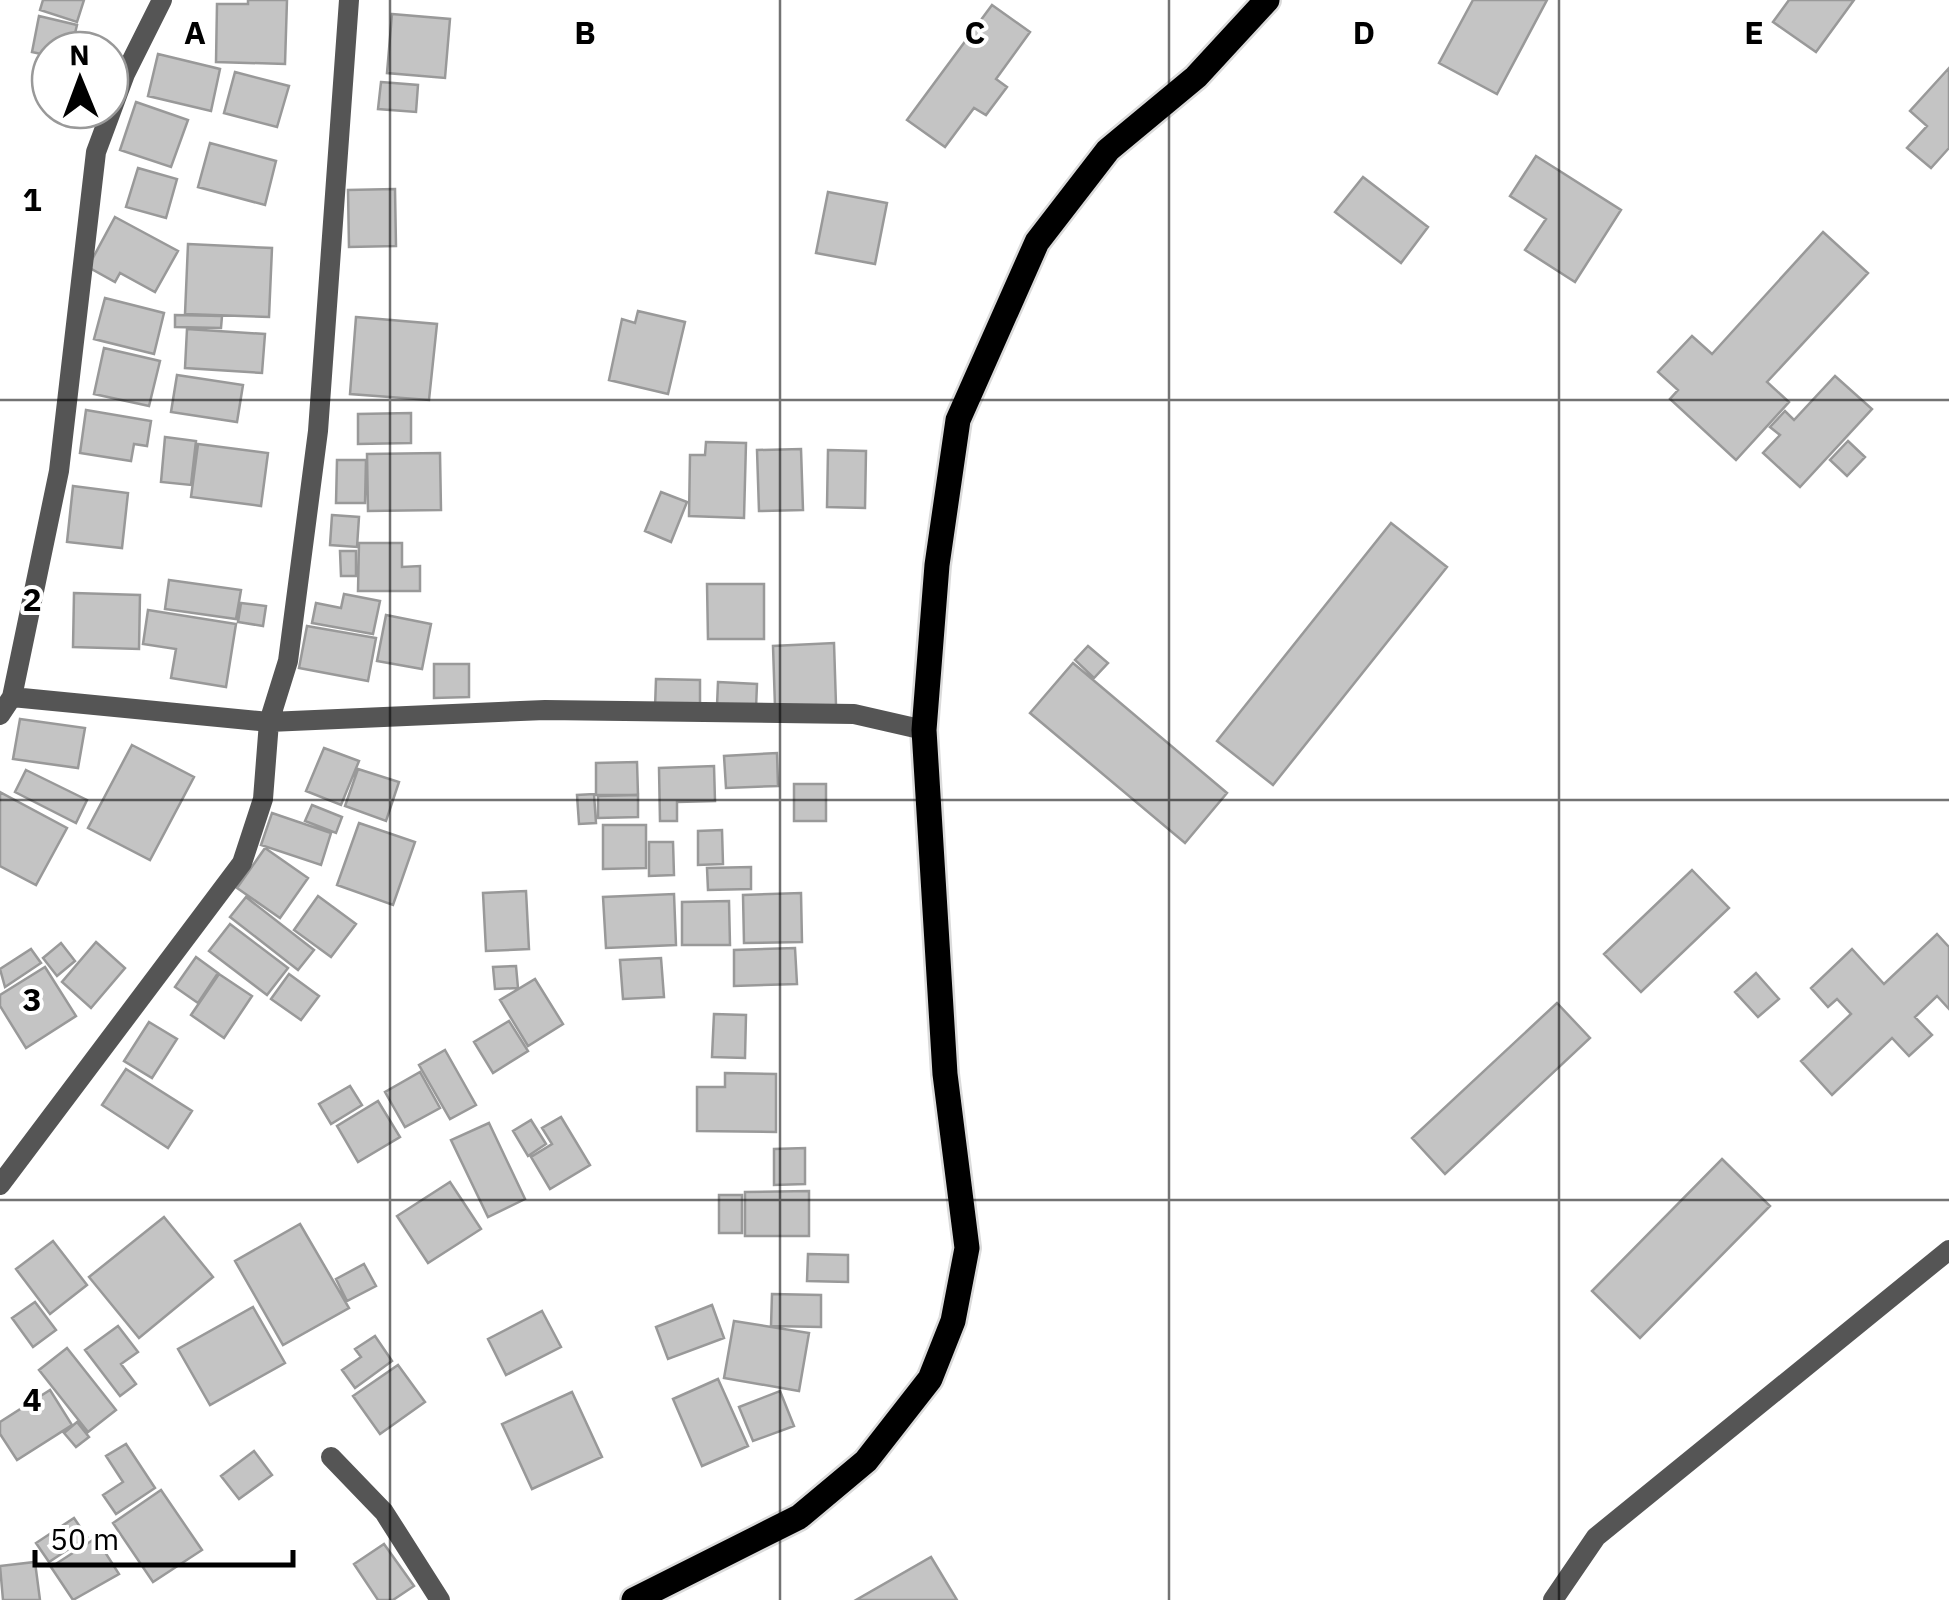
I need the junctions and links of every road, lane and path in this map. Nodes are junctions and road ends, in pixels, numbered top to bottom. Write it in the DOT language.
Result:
graph roads {
  1 [pos="162,0"];
  2 [pos="348,0"];
  3 [pos="1254,0"];
  4 [pos="1267,0"];
  5 [pos="1196,78"];
  6 [pos="12,696"];
  7 [pos="0,715"];
  8 [pos="269,722"];
  9 [pos="924,730"];
  10 [pos="0,1185"];
  11 [pos="1949,1250"];
  12 [pos="331,1457"];
  13 [pos="440,1600"];
  14 [pos="634,1600"];
  15 [pos="1553,1600"];
  1 -- 6 [label="street"];
  2 -- 8 [label="street"];
  3 -- 5 [label="main road"];
  4 -- 5 [label="main road"];
  5 -- 9 [label="main road"];
  6 -- 7 [label="street"];
  6 -- 8 [label="street"];
  8 -- 9 [label="street"];
  8 -- 10 [label="street"];
  9 -- 14 [label="main road"];
  11 -- 15 [label="street"];
  12 -- 13 [label="street"];
}
